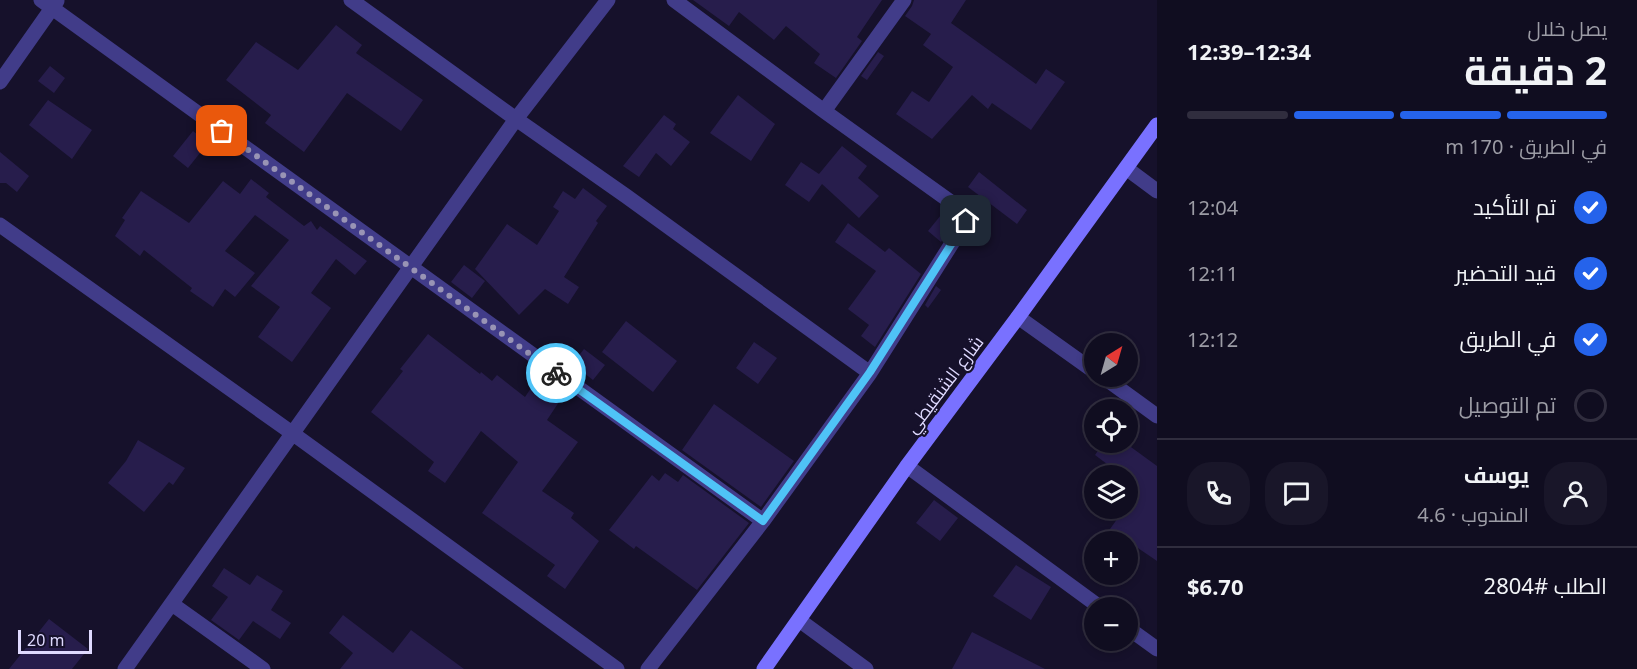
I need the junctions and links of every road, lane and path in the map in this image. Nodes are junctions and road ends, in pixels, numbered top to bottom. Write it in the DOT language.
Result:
graph roads {
  1 [pos="351,0"];
  2 [pos="608,0"];
  3 [pos="674,0"];
  4 [pos="904,0"];
  5 [pos="51,3"];
  6 [pos="0,82"];
  7 [pos="824,111"];
  8 [pos="516,119"];
  9 [pos="1157,125"];
  10 [pos="1126,168"];
  11 [pos="1157,191"];
  12 [pos="0,225"];
  13 [pos="411,268"];
  14 [pos="1018,317"];
  15 [pos="1084,364"];
  16 [pos="870,372"];
  17 [pos="1117,387"];
  18 [pos="1157,416"];
  19 [pos="292,433"];
  20 [pos="907,466"];
  21 [pos="763,521"];
  22 [pos="1086,597"];
  23 [pos="172,604"];
  24 [pos="799,620"];
  25 [pos="1138,635"];
  26 [pos="1157,649"];
  27 [pos="125,669"];
  28 [pos="263,669"];
  29 [pos="616,669"];
  30 [pos="648,669"];
  31 [pos="764,669"];
  32 [pos="866,669"];
  1 -- 8 [label="street"];
  2 -- 8 [label="street"];
  3 -- 7 [label="street"];
  4 -- 7 [label="street"];
  5 -- 6 [label="street"];
  5 -- 13 [label="street"];
  7 -- 16 [label="street"];
  8 -- 13 [label="street"];
  8 -- 16 [label="street"];
  9 -- 10 [label="street, شارع الشنقيطي"];
  10 -- 11 [label="street"];
  10 -- 14 [label="street, شارع الشنقيطي"];
  12 -- 19 [label="street"];
  13 -- 19 [label="street"];
  13 -- 21 [label="street"];
  14 -- 15 [label="street"];
  14 -- 20 [label="street, شارع الشنقيطي"];
  16 -- 21 [label="street"];
  17 -- 18 [label="street"];
  19 -- 23 [label="street"];
  19 -- 29 [label="street"];
  20 -- 22 [label="street"];
  20 -- 24 [label="street, شارع الشنقيطي"];
  21 -- 30 [label="street"];
  23 -- 27 [label="street"];
  23 -- 28 [label="street"];
  24 -- 31 [label="street, شارع الشنقيطي"];
  24 -- 32 [label="street"];
  25 -- 26 [label="street"];
}
